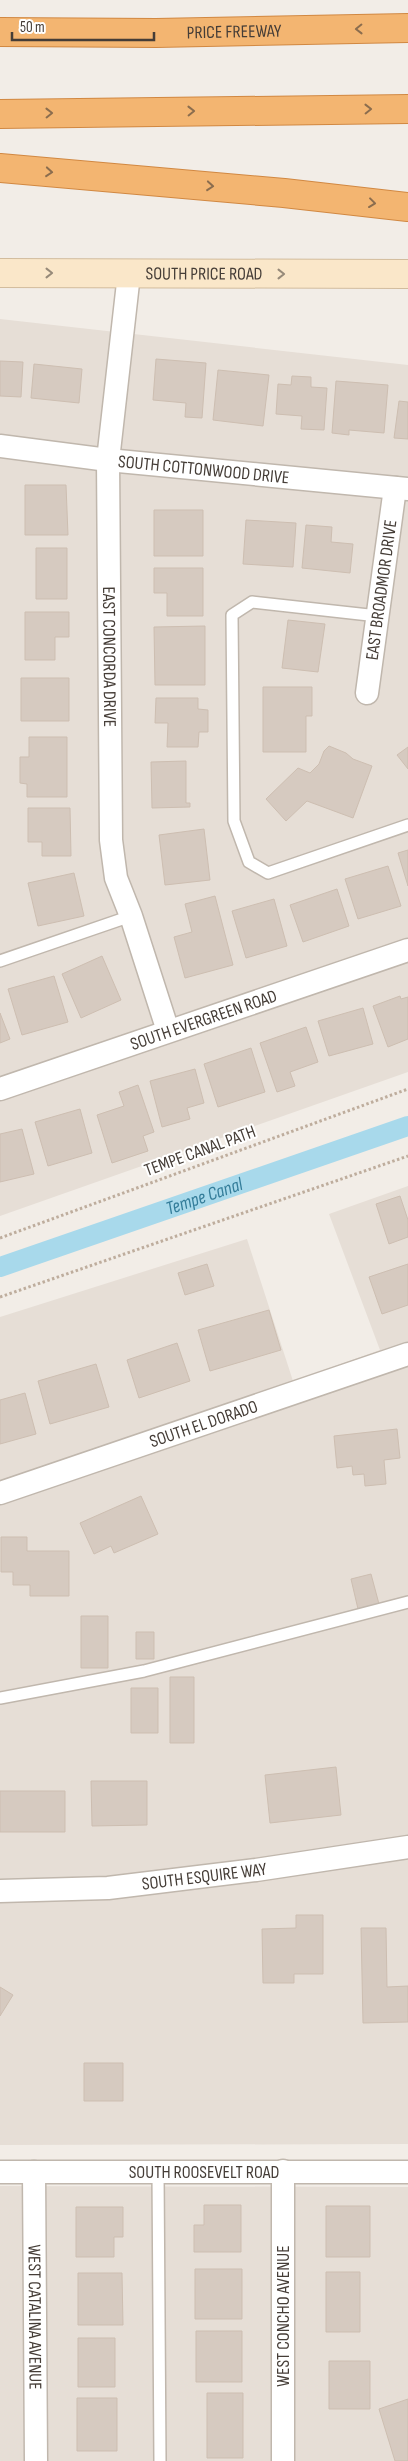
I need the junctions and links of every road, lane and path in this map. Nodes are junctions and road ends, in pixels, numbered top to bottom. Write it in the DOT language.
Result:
graph roads {
  1 [pos="408,28"];
  2 [pos="0,32"];
  3 [pos="408,109"];
  4 [pos="0,114"];
  5 [pos="0,168"];
  6 [pos="408,207"];
  7 [pos="0,274"];
  8 [pos="129,274"];
  9 [pos="408,274"];
  10 [pos="0,446"];
  11 [pos="108,460"];
  12 [pos="401,489"];
  13 [pos="378,616"];
  14 [pos="367,693"];
  15 [pos="408,825"];
  16 [pos="131,916"];
  17 [pos="408,950"];
  18 [pos="0,960"];
  19 [pos="168,1031"];
  20 [pos="0,1089"];
  21 [pos="408,1089"];
  22 [pos="408,1156"];
  23 [pos="0,1238"];
  24 [pos="0,1297"];
  25 [pos="408,1354"];
  26 [pos="0,1493"];
  27 [pos="408,1602"];
  28 [pos="0,1698"];
  29 [pos="408,1847"];
  30 [pos="0,1891"];
  31 [pos="283,2171"];
  32 [pos="0,2172"];
  33 [pos="34,2172"];
  34 [pos="158,2172"];
  35 [pos="408,2172"];
  36 [pos="36,2461"];
  37 [pos="160,2461"];
  38 [pos="283,2461"];
  1 -- 2 [label="highway, PRICE FREEWAY, one-way"];
  4 -- 3 [label="highway, one-way"];
  5 -- 6 [label="highway, one-way"];
  7 -- 8 [label="main road, SOUTH PRICE ROAD, one-way"];
  8 -- 9 [label="main road, SOUTH PRICE ROAD, one-way"];
  8 -- 11 [label="street, EAST CONCORDA DRIVE"];
  10 -- 11 [label="street, SOUTH COTTONWOOD DRIVE"];
  11 -- 12 [label="street, SOUTH COTTONWOOD DRIVE"];
  11 -- 16 [label="street, EAST CONCORDA DRIVE"];
  12 -- 13 [label="street, EAST BROADMOR DRIVE"];
  13 -- 14 [label="street, EAST BROADMOR DRIVE"];
  13 -- 15 [label="lane"];
  16 -- 18 [label="lane"];
  16 -- 19 [label="street, EAST CONCORDA DRIVE"];
  17 -- 19 [label="street, SOUTH EVERGREEN ROAD"];
  19 -- 20 [label="street, SOUTH EVERGREEN ROAD"];
  21 -- 23 [label="path, TEMPE CANAL PATH"];
  22 -- 24 [label="path"];
  25 -- 26 [label="street, SOUTH EL DORADO"];
  27 -- 28 [label="lane"];
  29 -- 30 [label="street, SOUTH ESQUIRE WAY"];
  31 -- 34 [label="street, SOUTH ROOSEVELT ROAD"];
  31 -- 35 [label="street, SOUTH ROOSEVELT ROAD"];
  31 -- 38 [label="street, WEST CONCHO AVENUE"];
  32 -- 33 [label="street, SOUTH ROOSEVELT ROAD"];
  33 -- 34 [label="street, SOUTH ROOSEVELT ROAD"];
  33 -- 36 [label="street, WEST CATALINA AVENUE"];
  34 -- 37 [label="lane"];
}
